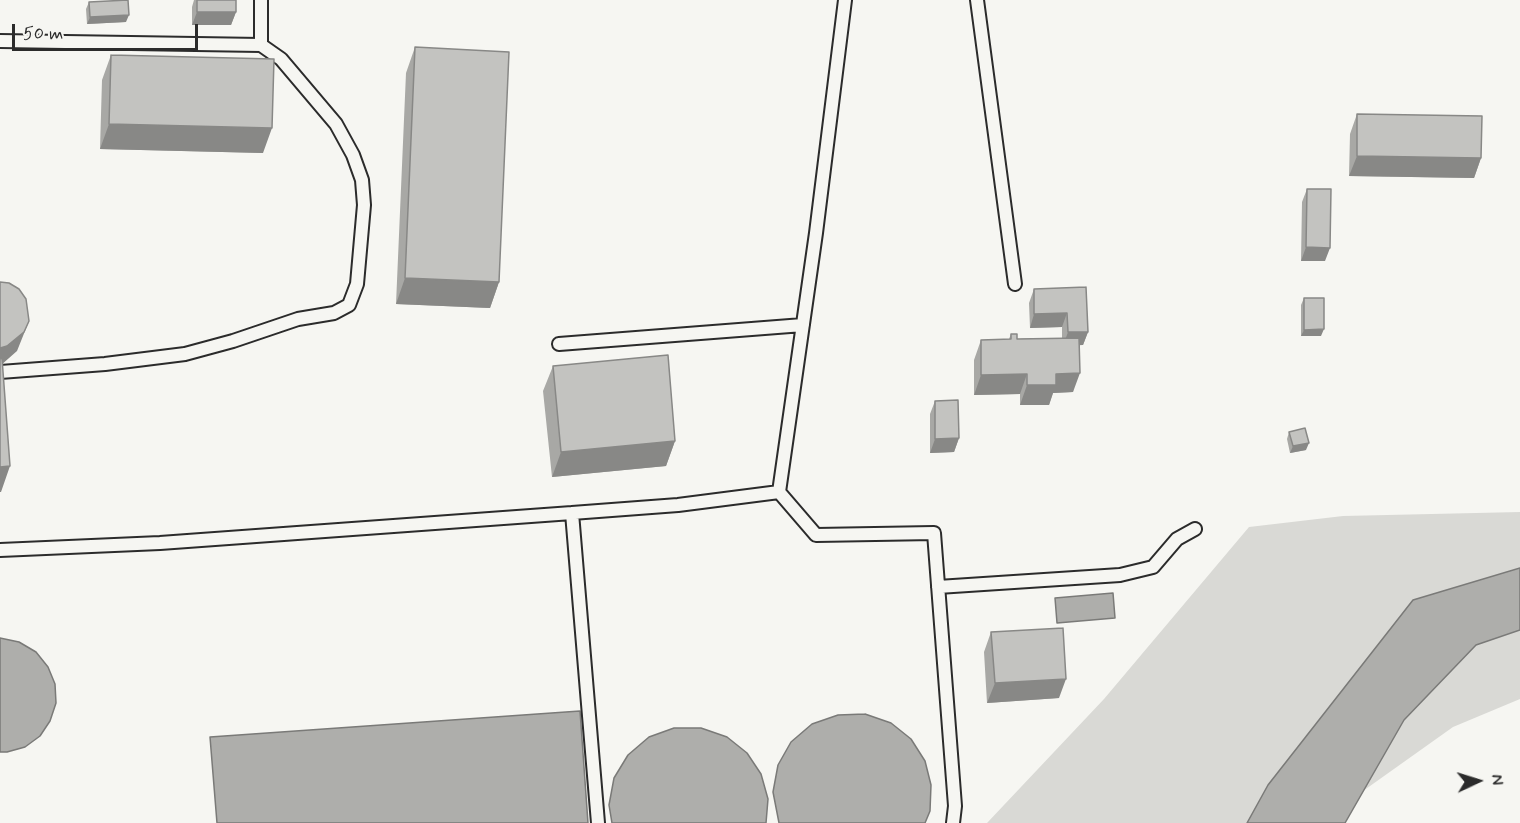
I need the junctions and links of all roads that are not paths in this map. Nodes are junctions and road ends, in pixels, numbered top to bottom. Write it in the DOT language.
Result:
graph roads {
  1 [pos="261,0"];
  2 [pos="845,0"];
  3 [pos="977,0"];
  4 [pos="0,41"];
  5 [pos="261,45"];
  6 [pos="1015,284"];
  7 [pos="803,325"];
  8 [pos="559,344"];
  9 [pos="0,372"];
  10 [pos="778,492"];
  11 [pos="572,513"];
  12 [pos="1196,530"];
  13 [pos="0,550"];
  14 [pos="938,587"];
  15 [pos="598,823"];
  16 [pos="953,823"];
  1 -- 5 [label="lane"];
  2 -- 7 [label="lane"];
  3 -- 6 [label="lane"];
  4 -- 5 [label="lane"];
  5 -- 9 [label="lane"];
  7 -- 8 [label="lane"];
  7 -- 10 [label="lane"];
  10 -- 11 [label="lane"];
  10 -- 14 [label="lane"];
  11 -- 13 [label="lane"];
  11 -- 15 [label="lane"];
  12 -- 14 [label="lane"];
  14 -- 16 [label="lane"];
}
